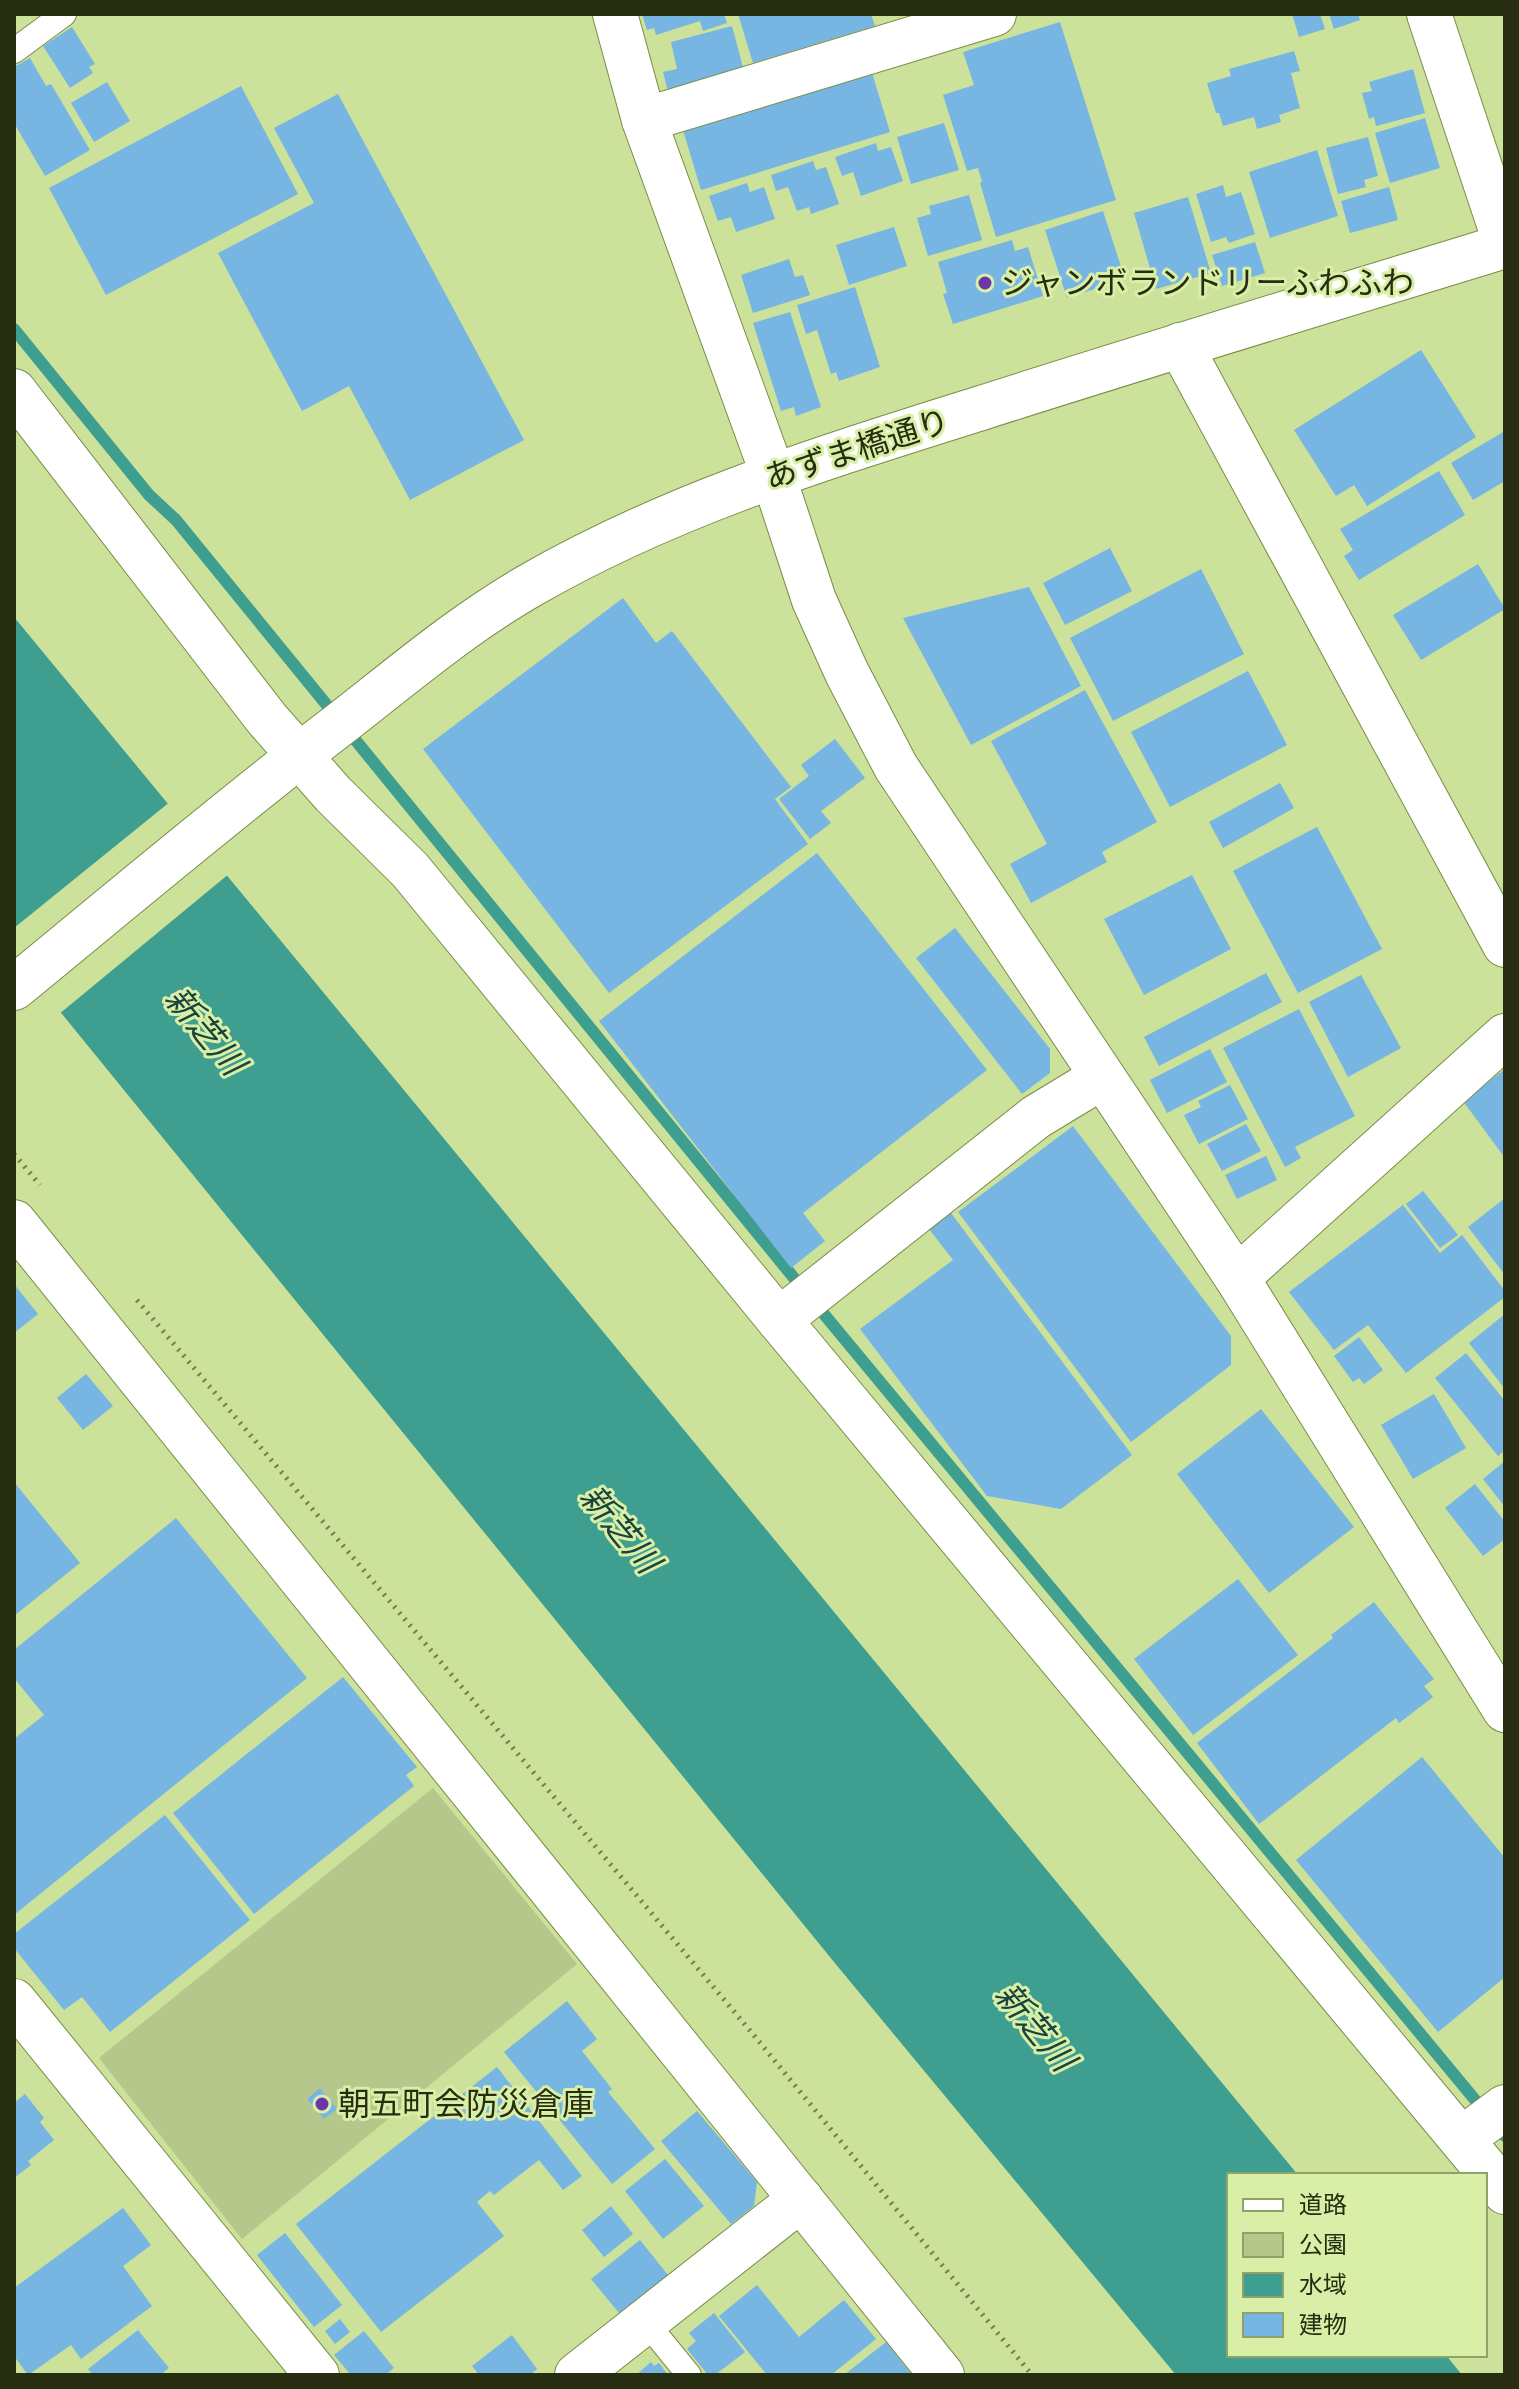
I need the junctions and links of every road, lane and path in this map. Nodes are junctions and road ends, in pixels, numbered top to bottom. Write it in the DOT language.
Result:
graph roads {
  1 [pos="64,14"];
  2 [pos="615,14"];
  3 [pos="994,14"];
  4 [pos="1429,14"];
  5 [pos="14,51"];
  6 [pos="644,120"];
  7 [pos="1505,244"];
  8 [pos="1180,345"];
  9 [pos="14,391"];
  10 [pos="773,475"];
  11 [pos="284,767"];
  12 [pos="1505,945"];
  13 [pos="14,988"];
  14 [pos="1505,1036"];
  15 [pos="1102,1077"];
  16 [pos="14,1154"];
  17 [pos="45,1190"];
  18 [pos="14,1222"];
  19 [pos="1237,1278"];
  20 [pos="127,1288"];
  21 [pos="779,1320"];
  22 [pos="1505,1710"];
  23 [pos="14,2001"];
  24 [pos="1505,2107"];
  25 [pos="1462,2139"];
  26 [pos="1505,2192"];
  27 [pos="801,2199"];
  28 [pos="645,2321"];
  29 [pos="317,2375"];
  30 [pos="577,2375"];
  31 [pos="689,2375"];
  32 [pos="942,2375"];
  33 [pos="1032,2375"];
  1 -- 5 [label="lane"];
  2 -- 6 [label="street"];
  3 -- 6 [label="street"];
  4 -- 7 [label="street"];
  6 -- 10 [label="street"];
  7 -- 8 [label="street, あずま橋通り"];
  8 -- 10 [label="street, あずま橋通り"];
  8 -- 12 [label="street"];
  9 -- 11 [label="street"];
  10 -- 11 [label="street, あずま橋通り"];
  10 -- 15 [label="street"];
  11 -- 13 [label="street, あずま橋通り"];
  11 -- 21 [label="street"];
  14 -- 19 [label="street"];
  15 -- 19 [label="street"];
  15 -- 21 [label="street"];
  16 -- 17 [label="path"];
  18 -- 27 [label="street"];
  19 -- 22 [label="street"];
  20 -- 33 [label="path"];
  21 -- 25 [label="street"];
  23 -- 29 [label="street"];
  24 -- 25 [label="street"];
  25 -- 26 [label="street"];
  27 -- 28 [label="street"];
  27 -- 32 [label="street"];
  28 -- 30 [label="street"];
  28 -- 31 [label="lane"];
}
